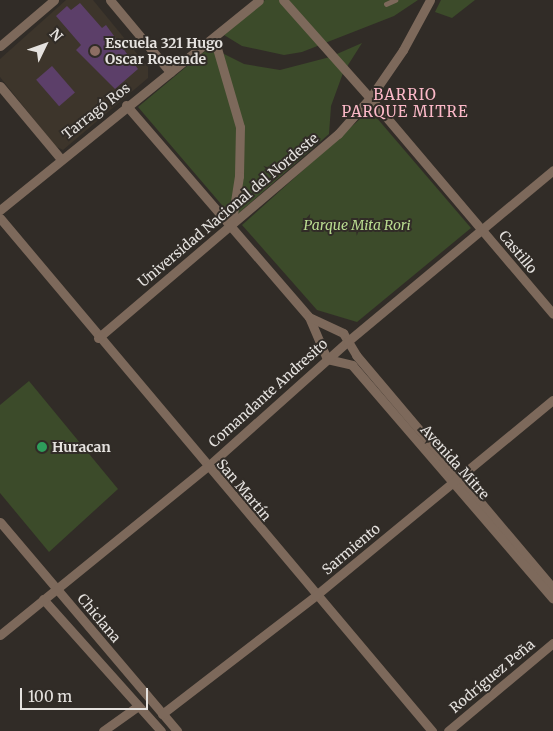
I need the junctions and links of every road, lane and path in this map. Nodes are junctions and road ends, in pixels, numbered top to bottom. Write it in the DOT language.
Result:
graph roads {
  1 [pos="54,0"];
  2 [pos="110,0"];
  3 [pos="283,0"];
  4 [pos="395,0"];
  5 [pos="430,0"];
  6 [pos="257,1"];
  7 [pos="386,4"];
  8 [pos="214,38"];
  9 [pos="0,46"];
  10 [pos="170,72"];
  11 [pos="0,86"];
  12 [pos="370,98"];
  13 [pos="126,105"];
  14 [pos="60,158"];
  15 [pos="553,170"];
  16 [pos="0,210"];
  17 [pos="0,218"];
  18 [pos="231,227"];
  19 [pos="482,230"];
  20 [pos="553,314"];
  21 [pos="309,317"];
  22 [pos="98,338"];
  23 [pos="348,341"];
  24 [pos="327,359"];
  25 [pos="553,400"];
  26 [pos="207,467"];
  27 [pos="457,479"];
  28 [pos="0,522"];
  29 [pos="55,587"];
  30 [pos="553,588"];
  31 [pos="314,596"];
  32 [pos="43,599"];
  33 [pos="553,599"];
  34 [pos="0,635"];
  35 [pos="553,643"];
  36 [pos="138,706"];
  37 [pos="162,714"];
  38 [pos="103,731"];
  39 [pos="161,731"];
  40 [pos="177,731"];
  41 [pos="432,731"];
  42 [pos="448,731"];
  1 -- 9 [label="street"];
  2 -- 10 [label="street"];
  3 -- 12 [label="street, Castillo"];
  4 -- 7 [label="lane"];
  5 -- 12 [label="street, Universidad Nacional del Nordeste"];
  6 -- 8 [label="street, Tarragó Ros"];
  8 -- 10 [label="street, Tarragó Ros"];
  8 -- 18 [label="street"];
  10 -- 13 [label="street, Tarragó Ros"];
  11 -- 14 [label="street"];
  12 -- 18 [label="street, Universidad Nacional del Nordeste"];
  12 -- 19 [label="street, Castillo"];
  13 -- 14 [label="street, Tarragó Ros"];
  13 -- 18 [label="street"];
  14 -- 16 [label="street, Tarragó Ros"];
  15 -- 19 [label="street, Comandante Andresito"];
  17 -- 22 [label="street, San Martín"];
  18 -- 21 [label="street"];
  18 -- 22 [label="street, Universidad Nacional del Nordeste"];
  19 -- 20 [label="street, Castillo"];
  19 -- 23 [label="street, Comandante Andresito"];
  21 -- 23 [label="street, Avenida Mitre"];
  21 -- 24 [label="street"];
  22 -- 26 [label="street, San Martín"];
  23 -- 24 [label="street, Comandante Andresito"];
  23 -- 27 [label="street, Avenida Mitre"];
  24 -- 26 [label="street, Comandante Andresito"];
  24 -- 27 [label="street, Avenida Mitre"];
  25 -- 27 [label="street, Sarmiento"];
  26 -- 29 [label="street, Comandante Andresito"];
  26 -- 31 [label="street, San Martín"];
  27 -- 30 [label="street, Avenida Mitre"];
  27 -- 31 [label="street, Sarmiento"];
  27 -- 33 [label="street, Avenida Mitre"];
  28 -- 29 [label="street, Chiclana"];
  29 -- 32 [label="street, Comandante Andresito"];
  29 -- 37 [label="street, Chiclana"];
  31 -- 37 [label="street, Sarmiento"];
  31 -- 41 [label="street, San Martín"];
  32 -- 34 [label="street, Comandante Andresito"];
  32 -- 36 [label="street"];
  35 -- 42 [label="street, Rodríguez Peña"];
  36 -- 38 [label="street"];
  36 -- 39 [label="street"];
  37 -- 40 [label="street, Chiclana"];
}
